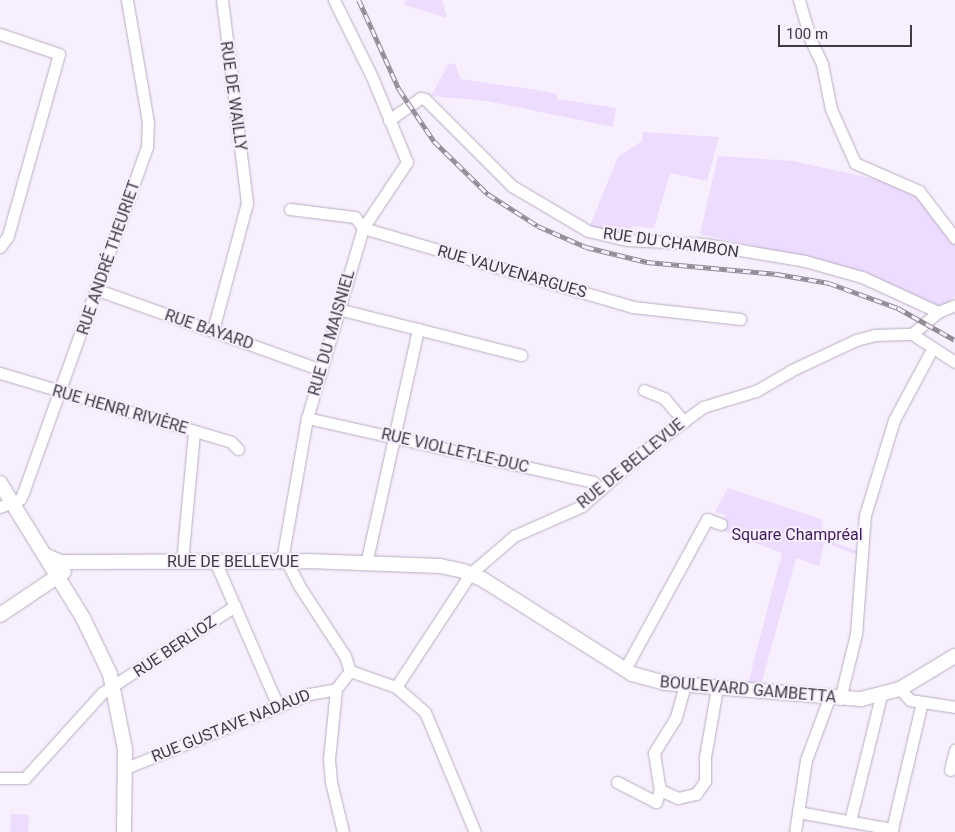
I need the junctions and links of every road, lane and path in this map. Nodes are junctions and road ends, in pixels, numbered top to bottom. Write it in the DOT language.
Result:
graph roads {
  1 [pos="127,0"];
  2 [pos="222,0"];
  3 [pos="334,0"];
  4 [pos="800,0"];
  5 [pos="0,34"];
  6 [pos="389,120"];
  7 [pos="290,209"];
  8 [pos="363,228"];
  9 [pos="955,238"];
  10 [pos="0,247"];
  11 [pos="98,290"];
  12 [pos="955,305"];
  13 [pos="338,309"];
  14 [pos="938,312"];
  15 [pos="740,319"];
  16 [pos="418,329"];
  17 [pos="213,330"];
  18 [pos="912,334"];
  19 [pos="932,349"];
  20 [pos="521,355"];
  21 [pos="955,362"];
  22 [pos="321,370"];
  23 [pos="0,374"];
  24 [pos="644,390"];
  25 [pos="62,393"];
  26 [pos="307,418"];
  27 [pos="684,422"];
  28 [pos="194,432"];
  29 [pos="394,438"];
  30 [pos="238,449"];
  31 [pos="0,483"];
  32 [pos="601,489"];
  33 [pos="6,504"];
  34 [pos="721,524"];
  35 [pos="45,556"];
  36 [pos="82,562"];
  37 [pos="182,562"];
  38 [pos="216,562"];
  39 [pos="288,562"];
  40 [pos="366,564"];
  41 [pos="471,573"];
  42 [pos="57,577"];
  43 [pos="235,606"];
  44 [pos="0,614"];
  45 [pos="955,656"];
  46 [pos="625,669"];
  47 [pos="350,671"];
  48 [pos="685,685"];
  49 [pos="114,686"];
  50 [pos="396,688"];
  51 [pos="717,688"];
  52 [pos="336,689"];
  53 [pos="900,689"];
  54 [pos="881,696"];
  55 [pos="835,699"];
  56 [pos="922,702"];
  57 [pos="278,706"];
  58 [pos="955,707"];
  59 [pos="955,750"];
  60 [pos="126,768"];
  61 [pos="950,770"];
  62 [pos="0,778"];
  63 [pos="617,782"];
  64 [pos="660,790"];
  65 [pos="798,812"];
  66 [pos="850,822"];
  67 [pos="124,832"];
  68 [pos="343,832"];
  69 [pos="475,832"];
  70 [pos="795,832"];
  1 -- 11 [label="street, RUE ANDRÉ THEURIET"];
  2 -- 17 [label="street, RUE DE WAILLY"];
  3 -- 6 [label="street"];
  4 -- 9 [label="street"];
  5 -- 10 [label="street"];
  6 -- 8 [label="street, RUE DU MAISNIEL"];
  6 -- 14 [label="street, RUE DU CHAMBON"];
  7 -- 8 [label="street, RUE VAUVENARGUES"];
  8 -- 13 [label="street, RUE DU MAISNIEL"];
  8 -- 15 [label="street, RUE VAUVENARGUES"];
  11 -- 17 [label="street, RUE BAYARD"];
  11 -- 25 [label="street, RUE ANDRÉ THEURIET"];
  12 -- 14 [label="street"];
  13 -- 16 [label="street"];
  13 -- 22 [label="street, RUE DU MAISNIEL"];
  14 -- 18 [label="street"];
  16 -- 20 [label="street"];
  16 -- 29 [label="street"];
  17 -- 22 [label="street, RUE BAYARD"];
  18 -- 19 [label="street"];
  18 -- 27 [label="street, RUE DE BELLEVUE"];
  19 -- 21 [label="street"];
  19 -- 55 [label="street"];
  22 -- 26 [label="street, RUE DU MAISNIEL"];
  23 -- 25 [label="street, RUE HENRI RIVIÈRE"];
  24 -- 27 [label="street"];
  25 -- 28 [label="street, RUE HENRI RIVIÈRE"];
  25 -- 33 [label="street, RUE ANDRÉ THEURIET"];
  26 -- 29 [label="street, RUE VIOLLET-LE-DUC"];
  26 -- 39 [label="street, RUE DU MAISNIEL"];
  27 -- 32 [label="street, RUE DE BELLEVUE"];
  28 -- 30 [label="street, RUE HENRI RIVIÈRE"];
  28 -- 37 [label="street"];
  29 -- 32 [label="street, RUE VIOLLET-LE-DUC"];
  29 -- 40 [label="street"];
  31 -- 33 [label="main road"];
  32 -- 41 [label="street, RUE DE BELLEVUE"];
  33 -- 35 [label="main road"];
  34 -- 46 [label="street"];
  35 -- 36 [label="main road, RUE DE BELLEVUE"];
  35 -- 42 [label="main road"];
  36 -- 37 [label="main road, RUE DE BELLEVUE"];
  36 -- 42 [label="main road"];
  37 -- 38 [label="main road, RUE DE BELLEVUE"];
  38 -- 39 [label="main road, RUE DE BELLEVUE"];
  38 -- 43 [label="street"];
  39 -- 40 [label="main road, RUE DE BELLEVUE"];
  39 -- 47 [label="street, RUE DU MAISNIEL"];
  40 -- 41 [label="main road, RUE DE BELLEVUE"];
  41 -- 46 [label="main road, BOULEVARD GAMBETTA"];
  41 -- 50 [label="street"];
  42 -- 44 [label="main road"];
  42 -- 49 [label="main road"];
  43 -- 49 [label="street, RUE BERLIOZ"];
  43 -- 57 [label="street"];
  45 -- 53 [label="main road, BOULEVARD GAMBETTA"];
  46 -- 48 [label="main road, BOULEVARD GAMBETTA"];
  47 -- 50 [label="street"];
  47 -- 52 [label="street"];
  48 -- 51 [label="main road, BOULEVARD GAMBETTA"];
  48 -- 64 [label="street"];
  49 -- 60 [label="main road"];
  49 -- 62 [label="street, RUE BERLIOZ"];
  50 -- 69 [label="street"];
  51 -- 55 [label="main road, BOULEVARD GAMBETTA"];
  51 -- 64 [label="street"];
  52 -- 57 [label="street, RUE GUSTAVE NADAUD"];
  52 -- 68 [label="street"];
  53 -- 54 [label="main road, BOULEVARD GAMBETTA"];
  53 -- 56 [label="street"];
  54 -- 55 [label="main road, BOULEVARD GAMBETTA"];
  54 -- 66 [label="street"];
  55 -- 65 [label="street"];
  56 -- 58 [label="street"];
  56 -- 66 [label="street"];
  57 -- 60 [label="street, RUE GUSTAVE NADAUD"];
  59 -- 61 [label="street"];
  60 -- 67 [label="main road"];
  63 -- 64 [label="street"];
  65 -- 66 [label="street"];
  65 -- 70 [label="street"];
}
